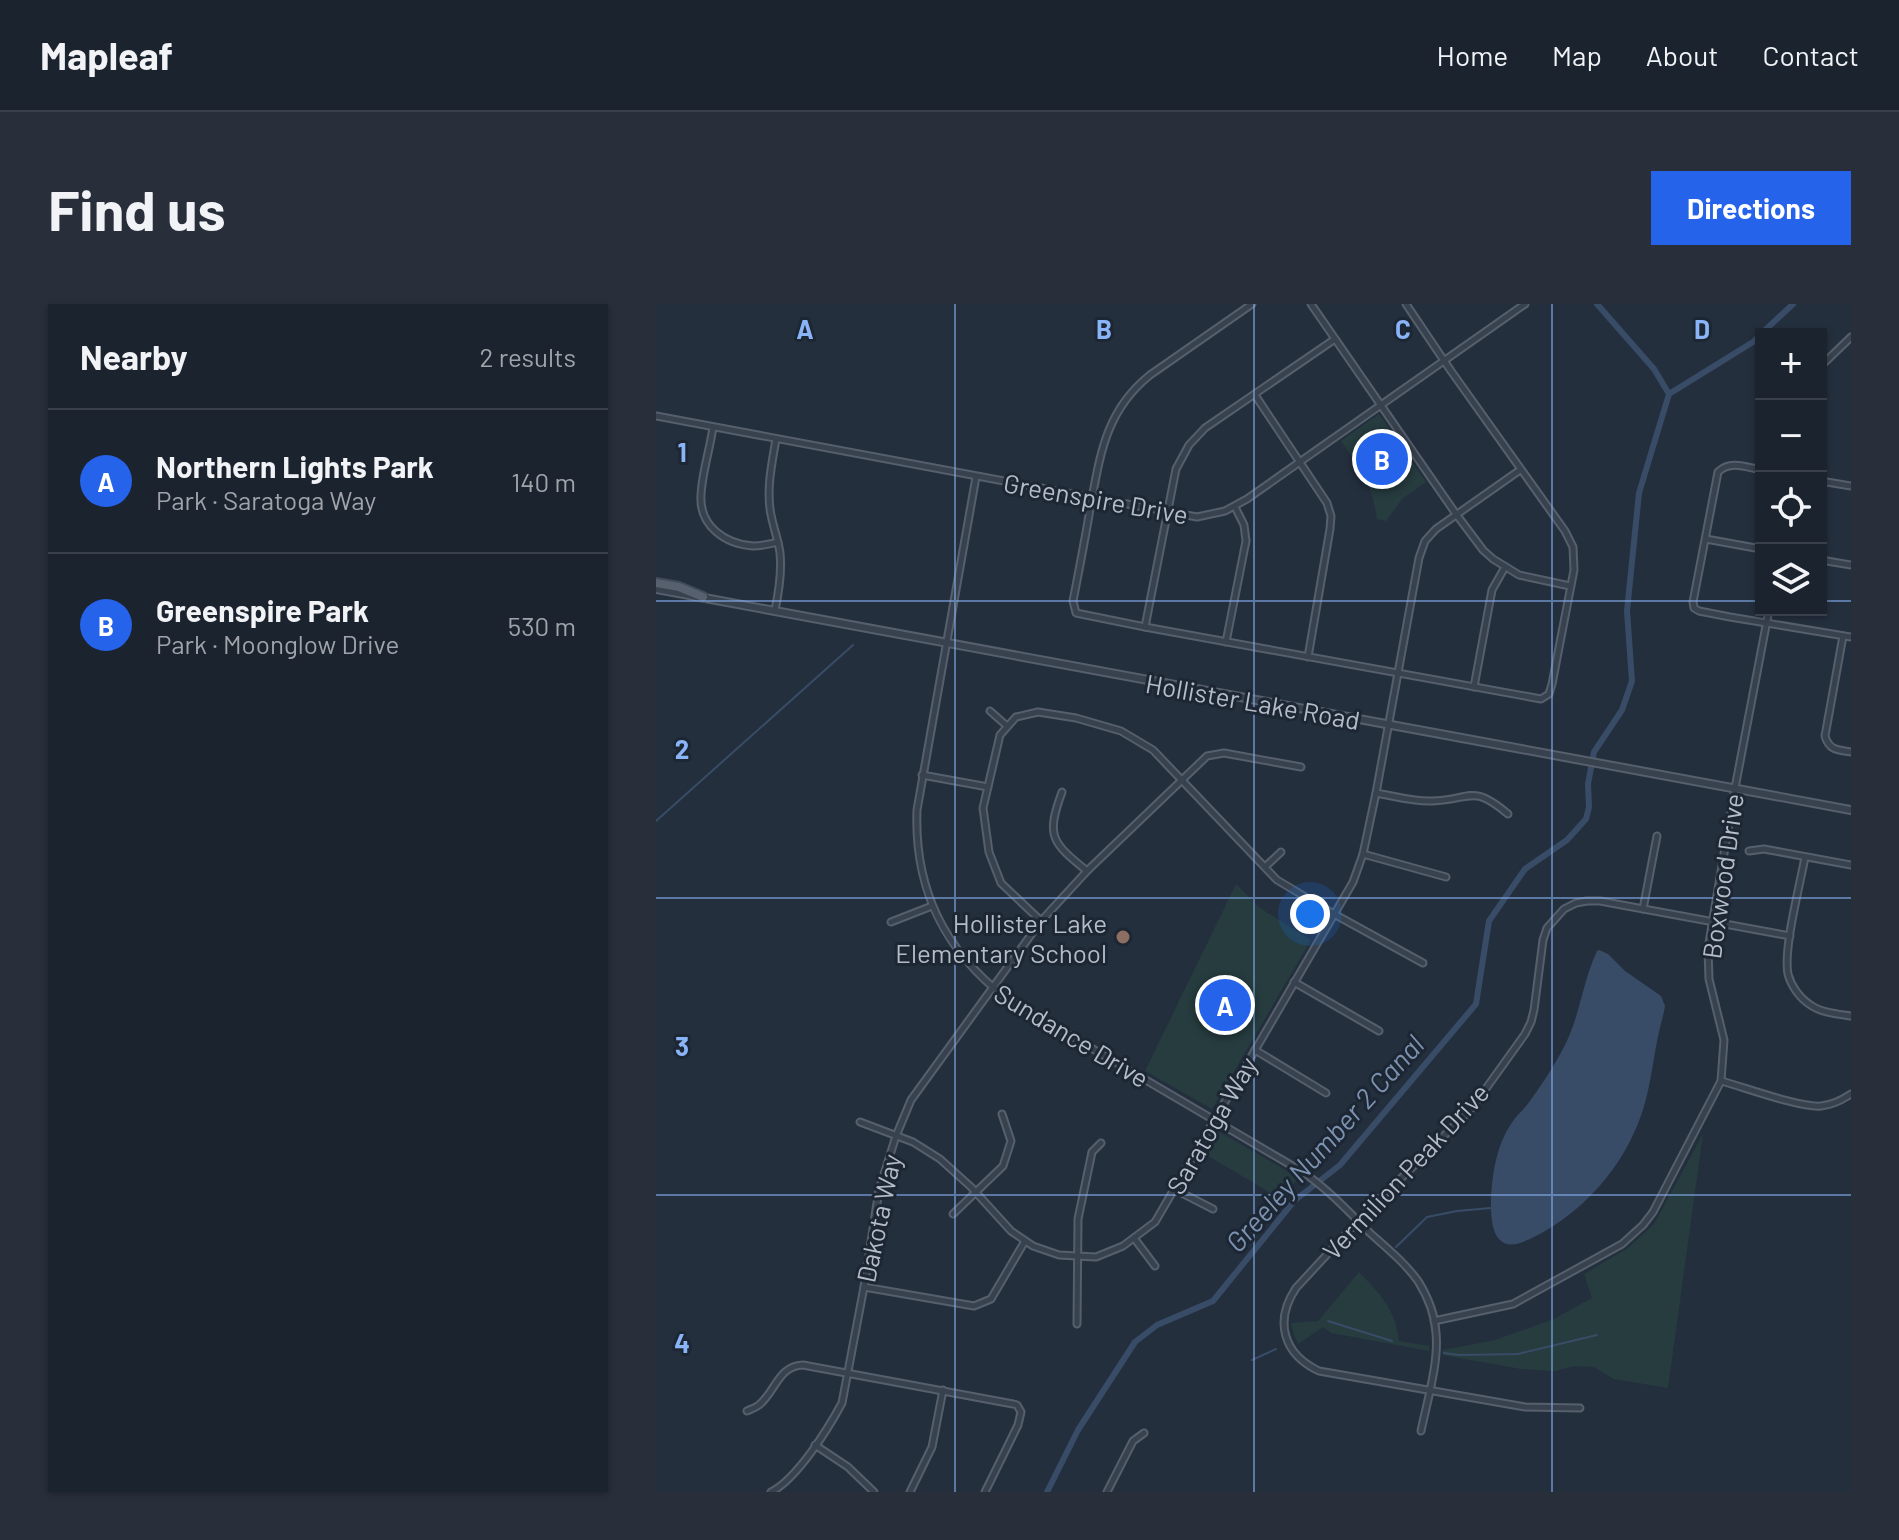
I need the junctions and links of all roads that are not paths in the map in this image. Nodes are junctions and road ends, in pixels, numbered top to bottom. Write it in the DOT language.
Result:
graph roads {
  1 [pos="1252,304"];
  2 [pos="1311,304"];
  3 [pos="1406,304"];
  4 [pos="1525,304"];
  5 [pos="1335,339"];
  6 [pos="1850,340"];
  7 [pos="1445,361"];
  8 [pos="1827,361"];
  9 [pos="1255,395"];
  10 [pos="1380,405"];
  11 [pos="656,416"];
  12 [pos="713,427"];
  13 [pos="776,439"];
  14 [pos="1301,462"];
  15 [pos="1755,469"];
  16 [pos="1520,470"];
  17 [pos="976,477"];
  18 [pos="1827,482"];
  19 [pos="1851,486"];
  20 [pos="1092,498"];
  21 [pos="1235,507"];
  22 [pos="1166,512"];
  23 [pos="1456,514"];
  24 [pos="1706,539"];
  25 [pos="778,542"];
  26 [pos="1755,548"];
  27 [pos="1827,561"];
  28 [pos="1851,565"];
  29 [pos="1505,567"];
  30 [pos="656,583"];
  31 [pos="1570,586"];
  32 [pos="656,589"];
  33 [pos="703,597"];
  34 [pos="775,610"];
  35 [pos="1768,616"];
  36 [pos="1767,623"];
  37 [pos="1145,627"];
  38 [pos="1843,636"];
  39 [pos="1851,637"];
  40 [pos="1226,642"];
  41 [pos="946,644"];
  42 [pos="1308,657"];
  43 [pos="1398,674"];
  44 [pos="1474,687"];
  45 [pos="990,711"];
  46 [pos="1388,725"];
  47 [pos="1008,727"];
  48 [pos="1851,752"];
  49 [pos="1301,767"];
  50 [pos="922,775"];
  51 [pos="1182,780"];
  52 [pos="988,787"];
  53 [pos="1735,788"];
  54 [pos="1062,792"];
  55 [pos="1376,793"];
  56 [pos="1851,810"];
  57 [pos="1508,814"];
  58 [pos="1657,836"];
  59 [pos="1749,851"];
  60 [pos="1281,852"];
  61 [pos="1363,854"];
  62 [pos="1805,857"];
  63 [pos="1851,865"];
  64 [pos="1265,867"];
  65 [pos="1087,871"];
  66 [pos="1446,877"];
  67 [pos="932,906"];
  68 [pos="1643,910"];
  69 [pos="1334,914"];
  70 [pos="1041,921"];
  71 [pos="891,922"];
  72 [pos="1712,923"];
  73 [pos="1790,936"];
  74 [pos="1423,963"];
  75 [pos="1294,982"];
  76 [pos="992,988"];
  77 [pos="1851,1016"];
  78 [pos="1379,1031"];
  79 [pos="1254,1050"];
  80 [pos="1721,1081"];
  81 [pos="1326,1093"];
  82 [pos="1851,1094"];
  83 [pos="1002,1114"];
  84 [pos="1214,1120"];
  85 [pos="860,1122"];
  86 [pos="896,1136"];
  87 [pos="1101,1143"];
  88 [pos="1174,1189"];
  89 [pos="976,1193"];
  90 [pos="1213,1209"];
  91 [pos="953,1214"];
  92 [pos="1358,1221"];
  93 [pos="1134,1238"];
  94 [pos="1025,1241"];
  95 [pos="1079,1256"];
  96 [pos="1155,1266"];
  97 [pos="864,1287"];
  98 [pos="1434,1321"];
  99 [pos="1077,1324"];
  100 [pos="849,1372"];
  101 [pos="1429,1389"];
  102 [pos="943,1390"];
  103 [pos="1580,1408"];
  104 [pos="747,1411"];
  105 [pos="1421,1431"];
  106 [pos="1144,1433"];
  107 [pos="815,1445"];
  108 [pos="872,1491"];
  109 [pos="771,1492"];
  110 [pos="910,1492"];
  111 [pos="985,1492"];
  112 [pos="1107,1492"];
  1 -- 20 [label="street"];
  2 -- 5 [label="street"];
  3 -- 7 [label="street"];
  4 -- 7 [label="street, Greenspire Drive"];
  5 -- 9 [label="street"];
  5 -- 10 [label="street"];
  6 -- 8 [label="street"];
  7 -- 10 [label="street, Greenspire Drive"];
  7 -- 16 [label="street"];
  9 -- 14 [label="street"];
  9 -- 22 [label="street"];
  10 -- 14 [label="street, Greenspire Drive"];
  10 -- 23 [label="street"];
  11 -- 12 [label="street, Greenspire Drive"];
  12 -- 13 [label="street, Greenspire Drive"];
  12 -- 25 [label="street"];
  13 -- 17 [label="street, Greenspire Drive"];
  13 -- 25 [label="street"];
  14 -- 21 [label="street, Greenspire Drive"];
  14 -- 42 [label="street"];
  15 -- 24 [label="street"];
  16 -- 23 [label="street, Saratoga Way"];
  16 -- 31 [label="street"];
  17 -- 20 [label="street, Greenspire Drive"];
  17 -- 41 [label="street, Sundance Drive"];
  18 -- 19 [label="street"];
  20 -- 22 [label="street, Greenspire Drive"];
  20 -- 37 [label="street"];
  21 -- 22 [label="street, Greenspire Drive"];
  21 -- 40 [label="street"];
  22 -- 37 [label="street"];
  23 -- 29 [label="street"];
  23 -- 43 [label="street, Saratoga Way"];
  24 -- 26 [label="street"];
  24 -- 36 [label="street"];
  25 -- 34 [label="street"];
  27 -- 28 [label="street"];
  29 -- 31 [label="street"];
  29 -- 44 [label="street"];
  30 -- 33 [label="main road"];
  31 -- 44 [label="street"];
  32 -- 33 [label="street, Hollister Lake Road"];
  33 -- 34 [label="street, Hollister Lake Road"];
  34 -- 41 [label="street, Hollister Lake Road"];
  35 -- 36 [label="street, Boxwood Drive"];
  36 -- 38 [label="street"];
  36 -- 53 [label="street, Boxwood Drive"];
  37 -- 40 [label="street"];
  38 -- 39 [label="street"];
  38 -- 48 [label="street"];
  40 -- 42 [label="street"];
  41 -- 46 [label="street, Hollister Lake Road"];
  41 -- 50 [label="street, Sundance Drive"];
  42 -- 43 [label="street"];
  43 -- 44 [label="street"];
  43 -- 46 [label="street, Saratoga Way"];
  45 -- 47 [label="street"];
  46 -- 53 [label="street, Hollister Lake Road"];
  46 -- 55 [label="street, Saratoga Way"];
  47 -- 51 [label="street"];
  47 -- 52 [label="street"];
  49 -- 51 [label="street, Dakota Way"];
  50 -- 52 [label="street"];
  50 -- 67 [label="street, Sundance Drive"];
  51 -- 64 [label="street"];
  51 -- 65 [label="street, Dakota Way"];
  52 -- 70 [label="street"];
  53 -- 56 [label="street, Hollister Lake Road"];
  53 -- 72 [label="street, Boxwood Drive"];
  54 -- 65 [label="street"];
  55 -- 57 [label="street"];
  55 -- 61 [label="street, Saratoga Way"];
  58 -- 68 [label="street"];
  59 -- 62 [label="street"];
  60 -- 64 [label="street"];
  61 -- 66 [label="street"];
  61 -- 69 [label="street, Saratoga Way"];
  62 -- 63 [label="street"];
  62 -- 73 [label="street"];
  64 -- 69 [label="street"];
  65 -- 70 [label="street, Dakota Way"];
  67 -- 71 [label="street"];
  67 -- 76 [label="street, Sundance Drive"];
  68 -- 72 [label="street, Vermilion Peak Drive"];
  68 -- 92 [label="street, Vermilion Peak Drive"];
  69 -- 74 [label="street"];
  69 -- 75 [label="street, Saratoga Way"];
  70 -- 76 [label="street, Dakota Way"];
  72 -- 73 [label="street, Vermilion Peak Drive"];
  72 -- 80 [label="street, Boxwood Drive"];
  73 -- 77 [label="street"];
  75 -- 78 [label="street"];
  75 -- 79 [label="street, Saratoga Way"];
  76 -- 84 [label="street, Sundance Drive"];
  76 -- 86 [label="street, Dakota Way"];
  79 -- 81 [label="street"];
  79 -- 84 [label="street, Saratoga Way"];
  80 -- 82 [label="street"];
  80 -- 98 [label="street, Boxwood Drive"];
  83 -- 89 [label="street"];
  84 -- 88 [label="street, Saratoga Way"];
  84 -- 92 [label="street, Sundance Drive"];
  85 -- 86 [label="street, Saratoga Way"];
  86 -- 89 [label="street, Saratoga Way"];
  86 -- 97 [label="street, Dakota Way"];
  87 -- 95 [label="street"];
  88 -- 90 [label="street"];
  88 -- 93 [label="street, Saratoga Way"];
  89 -- 91 [label="street"];
  89 -- 94 [label="street, Saratoga Way"];
  92 -- 98 [label="street, Sundance Drive"];
  92 -- 101 [label="street, Vermilion Peak Drive"];
  93 -- 95 [label="street, Saratoga Way"];
  93 -- 96 [label="street"];
  94 -- 95 [label="street, Saratoga Way"];
  94 -- 97 [label="street"];
  95 -- 99 [label="street"];
  97 -- 100 [label="street, Dakota Way"];
  98 -- 101 [label="street, Sundance Drive"];
  100 -- 102 [label="street"];
  100 -- 104 [label="street"];
  100 -- 107 [label="street, Dakota Way"];
  101 -- 103 [label="street"];
  101 -- 105 [label="street, Sundance Drive"];
  102 -- 110 [label="street"];
  102 -- 111 [label="street"];
  106 -- 112 [label="street"];
  107 -- 108 [label="street"];
  107 -- 109 [label="street, Dakota Way"];
}
